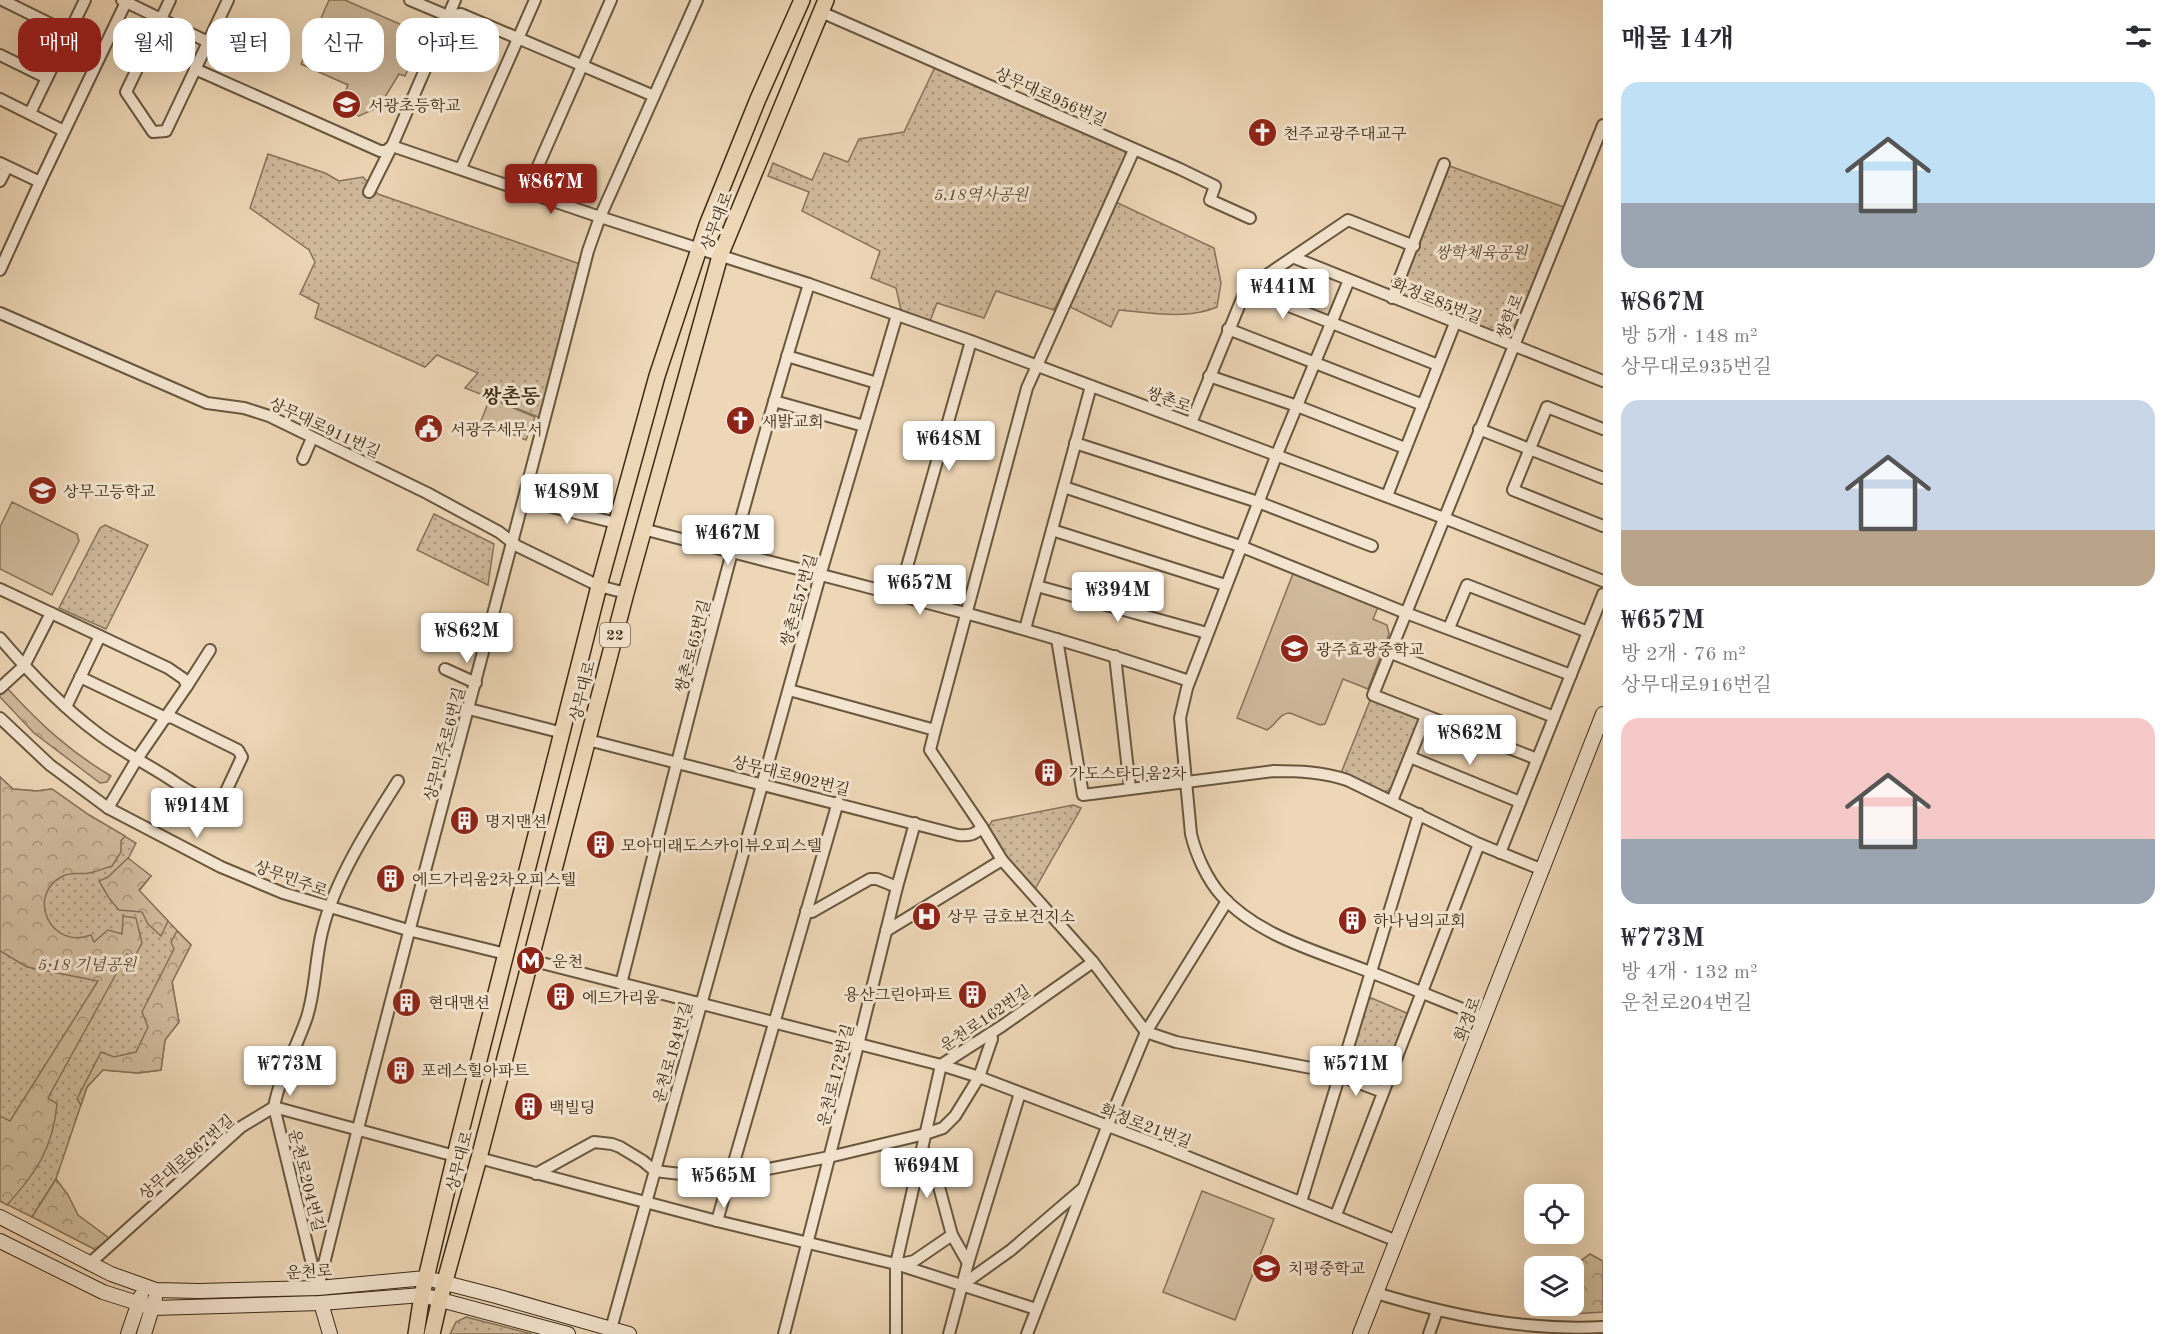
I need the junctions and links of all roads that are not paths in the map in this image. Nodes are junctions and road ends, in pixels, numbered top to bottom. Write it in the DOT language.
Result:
graph roads {
  1 [pos="2,0"];
  2 [pos="85,0"];
  3 [pos="170,0"];
  4 [pos="228,0"];
  5 [pos="410,0"];
  6 [pos="455,0"];
  7 [pos="535,0"];
  8 [pos="611,0"];
  9 [pos="697,0"];
  10 [pos="125,1"];
  11 [pos="799,1"];
  12 [pos="824,6"];
  13 [pos="448,16"];
  14 [pos="39,18"];
  15 [pos="76,18"];
  16 [pos="157,18"];
  17 [pos="162,18"];
  18 [pos="219,18"];
  19 [pos="518,38"];
  20 [pos="207,44"];
  21 [pos="0,56"];
  22 [pos="582,66"];
  23 [pos="195,69"];
  24 [pos="50,72"];
  25 [pos="136,72"];
  26 [pos="194,72"];
  27 [pos="47,78"];
  28 [pos="654,96"];
  29 [pos="0,99"];
  30 [pos="30,113"];
  31 [pos="1603,125"];
  32 [pos="64,131"];
  33 [pos="392,146"];
  34 [pos="1134,150"];
  35 [pos="1444,164"];
  36 [pos="4,165"];
  37 [pos="461,168"];
  38 [pos="0,181"];
  39 [pos="39,182"];
  40 [pos="527,191"];
  41 [pos="369,192"];
  42 [pos="600,217"];
  43 [pos="1250,218"];
  44 [pos="1414,246"];
  45 [pos="699,249"];
  46 [pos="720,256"];
  47 [pos="1295,258"];
  48 [pos="0,270"];
  49 [pos="1349,280"];
  50 [pos="809,284"];
  51 [pos="1246,289"];
  52 [pos="1392,298"];
  53 [pos="0,313"];
  54 [pos="897,315"];
  55 [pos="1331,323"];
  56 [pos="1455,323"];
  57 [pos="1228,329"];
  58 [pos="971,341"];
  59 [pos="1513,347"];
  60 [pos="787,356"];
  61 [pos="1314,363"];
  62 [pos="1438,365"];
  63 [pos="1036,366"];
  64 [pos="1209,376"];
  65 [pos="1603,381"];
  66 [pos="877,383"];
  67 [pos="1091,386"];
  68 [pos="774,401"];
  69 [pos="1423,405"];
  70 [pos="1297,406"];
  71 [pos="1191,423"];
  72 [pos="864,426"];
  73 [pos="1479,429"];
  74 [pos="1603,429"];
  75 [pos="312,438"];
  76 [pos="1076,443"];
  77 [pos="1405,448"];
  78 [pos="1529,449"];
  79 [pos="1276,454"];
  80 [pos="303,459"];
  81 [pos="1603,478"];
  82 [pos="1064,487"];
  83 [pos="1387,496"];
  84 [pos="524,500"];
  85 [pos="1258,502"];
  86 [pos="1444,518"];
  87 [pos="616,523"];
  88 [pos="1603,526"];
  89 [pos="643,529"];
  90 [pos="1052,530"];
  91 [pos="513,541"];
  92 [pos="1240,546"];
  93 [pos="1372,546"];
  94 [pos="733,553"];
  95 [pos="820,576"];
  96 [pos="1603,581"];
  97 [pos="1225,585"];
  98 [pos="599,586"];
  99 [pos="1037,586"];
  100 [pos="0,589"];
  101 [pos="626,593"];
  102 [pos="1603,594"];
  103 [pos="899,595"];
  104 [pos="51,613"];
  105 [pos="1406,613"];
  106 [pos="965,614"];
  107 [pos="1449,628"];
  108 [pos="1025,629"];
  109 [pos="1588,632"];
  110 [pos="1207,633"];
  111 [pos="100,636"];
  112 [pos="0,638"];
  113 [pos="1056,639"];
  114 [pos="210,650"];
  115 [pos="1391,653"];
  116 [pos="1115,656"];
  117 [pos="24,666"];
  118 [pos="445,669"];
  119 [pos="1570,675"];
  120 [pos="80,677"];
  121 [pos="1189,681"];
  122 [pos="476,684"];
  123 [pos="187,686"];
  124 [pos="0,688"];
  125 [pos="789,690"];
  126 [pos="66,707"];
  127 [pos="469,709"];
  128 [pos="1603,714"];
  129 [pos="1426,716"];
  130 [pos="1554,717"];
  131 [pos="0,718"];
  132 [pos="166,718"];
  133 [pos="935,730"];
  134 [pos="563,733"];
  135 [pos="588,740"];
  136 [pos="1410,757"];
  137 [pos="137,759"];
  138 [pos="1537,759"];
  139 [pos="677,761"];
  140 [pos="398,781"];
  141 [pos="1186,782"];
  142 [pos="763,783"];
  143 [pos="1130,788"];
  144 [pos="1392,801"];
  145 [pos="1520,801"];
  146 [pos="838,802"];
  147 [pos="108,808"];
  148 [pos="1419,814"];
  149 [pos="915,823"];
  150 [pos="982,827"];
  151 [pos="1479,844"];
  152 [pos="1500,853"];
  153 [pos="1002,860"];
  154 [pos="1542,870"];
  155 [pos="897,887"];
  156 [pos="1227,901"];
  157 [pos="329,907"];
  158 [pos="806,911"];
  159 [pos="408,930"];
  160 [pos="886,931"];
  161 [pos="506,954"];
  162 [pos="530,960"];
  163 [pos="1094,962"];
  164 [pos="1371,973"];
  165 [pos="621,984"];
  166 [pos="1421,993"];
  167 [pos="701,1005"];
  168 [pos="1485,1018"];
  169 [pos="773,1023"];
  170 [pos="1146,1032"];
  171 [pos="991,1033"];
  172 [pos="858,1045"];
  173 [pos="941,1065"];
  174 [pos="1340,1075"];
  175 [pos="979,1077"];
  176 [pos="1383,1092"];
  177 [pos="1020,1093"];
  178 [pos="274,1107"];
  179 [pos="1107,1126"];
  180 [pos="357,1130"];
  181 [pos="925,1134"];
  182 [pos="922,1150"];
  183 [pos="455,1156"];
  184 [pos="830,1157"];
  185 [pos="479,1158"];
  186 [pos="732,1170"];
  187 [pos="655,1171"];
  188 [pos="536,1174"];
  189 [pos="1084,1187"];
  190 [pos="1301,1202"];
  191 [pos="646,1203"];
  192 [pos="1336,1215"];
  193 [pos="0,1217"];
  194 [pos="717,1221"];
  195 [pos="952,1235"];
  196 [pos="0,1241"];
  197 [pos="1397,1241"];
  198 [pos="806,1244"];
  199 [pos="968,1263"];
  200 [pos="89,1264"];
  201 [pos="896,1264"];
  202 [pos="426,1278"];
  203 [pos="444,1283"];
  204 [pos="962,1285"];
  205 [pos="150,1288"];
  206 [pos="318,1288"];
  207 [pos="1376,1293"];
  208 [pos="422,1295"];
  209 [pos="440,1299"];
  210 [pos="321,1303"];
  211 [pos="146,1306"];
  212 [pos="1036,1310"];
  213 [pos="1437,1311"];
  214 [pos="1603,1327"];
  215 [pos="610,1329"];
  216 [pos="1568,1331"];
  217 [pos="128,1334"];
  218 [pos="144,1334"];
  219 [pos="330,1334"];
  220 [pos="416,1334"];
  221 [pos="432,1334"];
  222 [pos="568,1334"];
  223 [pos="629,1334"];
  224 [pos="784,1334"];
  225 [pos="896,1334"];
  226 [pos="949,1334"];
  227 [pos="1027,1334"];
  228 [pos="1360,1334"];
  229 [pos="1429,1334"];
  1 -- 14 [label="street"];
  2 -- 15 [label="street"];
  3 -- 17 [label="street"];
  4 -- 18 [label="street"];
  5 -- 13 [label="street"];
  6 -- 13 [label="street"];
  7 -- 19 [label="street"];
  8 -- 22 [label="street"];
  9 -- 28 [label="street, 상무민주로6번길"];
  10 -- 16 [label="street"];
  10 -- 32 [label="street"];
  11 -- 45 [label="main road, 상무대로 / 22"];
  12 -- 34 [label="street, 상무대로956번길"];
  12 -- 46 [label="main road, 상무대로 / 22"];
  13 -- 19 [label="street"];
  13 -- 33 [label="street"];
  19 -- 22 [label="street"];
  19 -- 37 [label="street"];
  20 -- 23 [label="street"];
  21 -- 27 [label="street"];
  22 -- 28 [label="street"];
  22 -- 40 [label="street"];
  23 -- 33 [label="street, 쌍촌로"];
  24 -- 27 [label="street"];
  25 -- 26 [label="street"];
  27 -- 30 [label="street"];
  28 -- 42 [label="street, 상무민주로6번길"];
  29 -- 30 [label="street"];
  30 -- 32 [label="street"];
  31 -- 59 [label="street, 쌍학로"];
  32 -- 39 [label="street"];
  33 -- 37 [label="street, 쌍촌로"];
  33 -- 41 [label="street"];
  34 -- 43 [label="street, 상무대로956번길"];
  34 -- 63 [label="street"];
  35 -- 44 [label="street"];
  36 -- 38 [label="street"];
  36 -- 39 [label="street"];
  37 -- 40 [label="street, 쌍촌로"];
  39 -- 48 [label="street"];
  40 -- 42 [label="street, 쌍촌로"];
  42 -- 45 [label="street, 쌍촌로"];
  42 -- 84 [label="street, 상무민주로6번길"];
  44 -- 47 [label="street"];
  44 -- 52 [label="street"];
  45 -- 46 [label="street, 쌍촌로"];
  45 -- 87 [label="main road, 상무대로 / 22"];
  46 -- 50 [label="street, 쌍촌로"];
  46 -- 89 [label="main road, 상무대로 / 22"];
  47 -- 49 [label="street, 화정로85번길"];
  47 -- 51 [label="street"];
  49 -- 52 [label="street, 화정로85번길"];
  49 -- 55 [label="street"];
  50 -- 54 [label="street, 쌍촌로"];
  50 -- 60 [label="street, 쌍촌로65번길"];
  51 -- 55 [label="street"];
  51 -- 57 [label="street"];
  52 -- 56 [label="street, 화정로85번길"];
  53 -- 75 [label="street, 상무대로911번길"];
  54 -- 58 [label="street, 쌍촌로"];
  54 -- 66 [label="street, 쌍촌로57번길"];
  55 -- 61 [label="street"];
  55 -- 62 [label="street"];
  56 -- 59 [label="street, 화정로85번길"];
  56 -- 62 [label="street"];
  57 -- 61 [label="street"];
  57 -- 64 [label="street"];
  58 -- 63 [label="street, 쌍촌로"];
  58 -- 103 [label="street"];
  59 -- 65 [label="street, 화정로85번길"];
  59 -- 73 [label="street, 쌍학로"];
  60 -- 66 [label="street"];
  60 -- 68 [label="street, 쌍촌로65번길"];
  61 -- 69 [label="street"];
  61 -- 70 [label="street"];
  62 -- 69 [label="street"];
  63 -- 67 [label="street, 쌍촌로"];
  63 -- 106 [label="street"];
  64 -- 70 [label="street"];
  64 -- 71 [label="street"];
  66 -- 72 [label="street, 쌍촌로57번길"];
  67 -- 71 [label="street, 쌍촌로"];
  67 -- 76 [label="street"];
  68 -- 72 [label="street"];
  68 -- 94 [label="street, 쌍촌로65번길"];
  69 -- 77 [label="street"];
  70 -- 77 [label="street"];
  70 -- 79 [label="street"];
  71 -- 79 [label="street, 쌍촌로"];
  72 -- 95 [label="street, 쌍촌로57번길"];
  73 -- 78 [label="street"];
  73 -- 86 [label="street, 쌍학로"];
  74 -- 78 [label="street"];
  75 -- 80 [label="street"];
  75 -- 91 [label="street, 상무대로911번길"];
  76 -- 82 [label="street"];
  76 -- 85 [label="street"];
  77 -- 83 [label="street"];
  78 -- 81 [label="street"];
  78 -- 88 [label="street"];
  79 -- 83 [label="street, 쌍촌로"];
  79 -- 85 [label="street"];
  82 -- 90 [label="street"];
  82 -- 92 [label="street"];
  83 -- 86 [label="street, 쌍촌로"];
  84 -- 87 [label="street"];
  84 -- 91 [label="street, 상무민주로6번길"];
  85 -- 92 [label="street"];
  85 -- 93 [label="street"];
  86 -- 96 [label="street, 쌍촌로"];
  86 -- 105 [label="street, 쌍학로"];
  87 -- 98 [label="main road, 상무대로 / 22"];
  89 -- 94 [label="street"];
  89 -- 101 [label="main road, 상무대로 / 22"];
  90 -- 97 [label="street"];
  90 -- 99 [label="street"];
  91 -- 98 [label="street, 상무대로911번길"];
  91 -- 122 [label="street, 상무민주로6번길"];
  92 -- 97 [label="street"];
  92 -- 105 [label="street"];
  94 -- 95 [label="street"];
  94 -- 139 [label="street, 쌍촌로65번길"];
  95 -- 103 [label="street"];
  95 -- 125 [label="street, 쌍촌로57번길"];
  97 -- 110 [label="street"];
  98 -- 101 [label="street, 상무대로911번길"];
  98 -- 134 [label="main road, 상무대로 / 22"];
  99 -- 108 [label="street"];
  99 -- 110 [label="street"];
  100 -- 104 [label="street"];
  101 -- 135 [label="main road, 상무대로 / 22"];
  102 -- 109 [label="street"];
  103 -- 106 [label="street"];
  104 -- 111 [label="street"];
  104 -- 117 [label="street"];
  105 -- 107 [label="street"];
  105 -- 115 [label="street, 쌍학로"];
  106 -- 108 [label="street"];
  106 -- 133 [label="street"];
  107 -- 109 [label="street"];
  107 -- 119 [label="street"];
  108 -- 113 [label="street"];
  109 -- 119 [label="street"];
  110 -- 121 [label="street"];
  111 -- 120 [label="street"];
  111 -- 123 [label="street"];
  112 -- 117 [label="street"];
  113 -- 116 [label="street"];
  113 -- 143 [label="street"];
  114 -- 123 [label="street"];
  115 -- 129 [label="street, 쌍학로"];
  115 -- 130 [label="street"];
  116 -- 121 [label="street"];
  116 -- 143 [label="street"];
  117 -- 124 [label="street"];
  117 -- 126 [label="street"];
  118 -- 122 [label="street"];
  119 -- 130 [label="street"];
  120 -- 126 [label="street"];
  120 -- 132 [label="street"];
  121 -- 141 [label="street"];
  122 -- 127 [label="street, 상무민주로6번길"];
  123 -- 132 [label="street"];
  125 -- 133 [label="street"];
  125 -- 142 [label="street, 쌍촌로57번길"];
  126 -- 137 [label="street"];
  127 -- 134 [label="street"];
  127 -- 159 [label="street, 상무민주로6번길"];
  128 -- 154 [label="street, 화정로"];
  129 -- 136 [label="street"];
  129 -- 138 [label="street"];
  130 -- 138 [label="street"];
  131 -- 147 [label="street, 상무민주로"];
  132 -- 137 [label="street"];
  132 -- 137 [label="street"];
  133 -- 150 [label="street"];
  134 -- 161 [label="main road, 상무대로 / 22"];
  135 -- 139 [label="street, 상무대로902번길"];
  135 -- 162 [label="main road, 상무대로 / 22"];
  136 -- 144 [label="street"];
  136 -- 145 [label="street"];
  137 -- 147 [label="street"];
  138 -- 145 [label="street"];
  139 -- 142 [label="street, 상무대로902번길"];
  139 -- 165 [label="street, 쌍촌로65번길"];
  140 -- 157 [label="street"];
  141 -- 143 [label="street"];
  141 -- 144 [label="street"];
  141 -- 156 [label="street"];
  142 -- 146 [label="street, 상무대로902번길"];
  142 -- 167 [label="street, 운천로184번길"];
  144 -- 148 [label="street"];
  145 -- 152 [label="street"];
  146 -- 149 [label="street, 상무대로902번길"];
  146 -- 158 [label="street"];
  147 -- 157 [label="street, 상무민주로"];
  148 -- 151 [label="street"];
  148 -- 164 [label="street"];
  149 -- 150 [label="street, 상무대로902번길"];
  149 -- 155 [label="street, 운천로172번길"];
  150 -- 153 [label="street"];
  151 -- 152 [label="street"];
  151 -- 166 [label="street"];
  152 -- 154 [label="street"];
  153 -- 160 [label="street"];
  153 -- 163 [label="street"];
  154 -- 168 [label="street, 화정로"];
  155 -- 158 [label="street"];
  155 -- 160 [label="street, 운천로172번길"];
  156 -- 164 [label="street"];
  156 -- 170 [label="street"];
  157 -- 159 [label="street, 상무민주로"];
  157 -- 178 [label="street"];
  158 -- 169 [label="street"];
  159 -- 161 [label="street, 상무민주로"];
  159 -- 180 [label="street, 상무민주로6번길"];
  160 -- 172 [label="street, 운천로172번길"];
  161 -- 183 [label="main road, 상무대로 / 22"];
  162 -- 165 [label="street, 화정로21번길"];
  162 -- 185 [label="main road, 상무대로 / 22"];
  163 -- 170 [label="street"];
  163 -- 171 [label="street, 운천로162번길"];
  164 -- 166 [label="street"];
  164 -- 174 [label="street"];
  165 -- 167 [label="street, 화정로21번길"];
  166 -- 168 [label="street"];
  166 -- 176 [label="street"];
  167 -- 169 [label="street, 화정로21번길"];
  167 -- 187 [label="street, 운천로184번길"];
  168 -- 197 [label="street, 화정로"];
  169 -- 172 [label="street, 화정로21번길"];
  169 -- 186 [label="street"];
  170 -- 174 [label="street"];
  170 -- 179 [label="street"];
  171 -- 173 [label="street, 운천로162번길"];
  171 -- 175 [label="street"];
  172 -- 173 [label="street, 화정로21번길"];
  172 -- 184 [label="street, 운천로172번길"];
  173 -- 175 [label="street, 화정로21번길"];
  173 -- 181 [label="street, 운천로162번길"];
  174 -- 176 [label="street"];
  174 -- 190 [label="street"];
  175 -- 177 [label="street, 화정로21번길"];
  175 -- 181 [label="street"];
  176 -- 192 [label="street"];
  177 -- 179 [label="street, 화정로21번길"];
  177 -- 199 [label="street"];
  178 -- 180 [label="street"];
  178 -- 200 [label="street, 상무대로867번길"];
  178 -- 206 [label="street, 운천로204번길"];
  179 -- 189 [label="street"];
  179 -- 190 [label="street, 화정로21번길"];
  180 -- 183 [label="street"];
  180 -- 206 [label="street, 상무민주로6번길"];
  181 -- 182 [label="street, 운천로162번길"];
  181 -- 184 [label="street"];
  182 -- 195 [label="street"];
  182 -- 201 [label="street, 운천로162번길"];
  183 -- 202 [label="main road, 상무대로 / 22"];
  184 -- 186 [label="street"];
  184 -- 198 [label="street, 운천로172번길"];
  185 -- 188 [label="street"];
  185 -- 203 [label="main road, 상무대로 / 22"];
  186 -- 187 [label="street"];
  186 -- 194 [label="street"];
  187 -- 188 [label="street"];
  187 -- 191 [label="street, 운천로184번길"];
  188 -- 191 [label="street"];
  189 -- 204 [label="street"];
  189 -- 212 [label="street"];
  190 -- 192 [label="street, 화정로21번길"];
  191 -- 194 [label="street"];
  191 -- 215 [label="street, 운천로184번길"];
  192 -- 197 [label="street, 화정로21번길"];
  193 -- 200 [label="street, 운천로"];
  194 -- 198 [label="street"];
  195 -- 199 [label="street"];
  195 -- 201 [label="street"];
  196 -- 211 [label="street, 운천로"];
  197 -- 207 [label="street, 화정로"];
  198 -- 201 [label="street"];
  198 -- 224 [label="street, 운천로172번길"];
  199 -- 204 [label="street"];
  200 -- 205 [label="street, 운천로"];
  201 -- 204 [label="street"];
  201 -- 225 [label="street, 운천로162번길"];
  202 -- 203 [label="street, 운천로"];
  202 -- 206 [label="street, 운천로"];
  202 -- 208 [label="main road, 상무대로 / 22"];
  203 -- 209 [label="main road, 상무대로 / 22"];
  203 -- 215 [label="street, 운천로"];
  204 -- 212 [label="street"];
  204 -- 226 [label="street"];
  205 -- 206 [label="street, 운천로"];
  205 -- 211 [label="street"];
  207 -- 213 [label="street"];
  207 -- 228 [label="street, 화정로"];
  208 -- 209 [label="street, 운천로"];
  208 -- 210 [label="street, 운천로"];
  208 -- 220 [label="main road, 상무대로 / 22"];
  209 -- 221 [label="main road, 상무대로 / 22"];
  209 -- 222 [label="street, 운천로"];
  210 -- 211 [label="street, 운천로"];
  210 -- 219 [label="street"];
  211 -- 217 [label="street"];
  211 -- 218 [label="street"];
  212 -- 227 [label="street"];
  213 -- 216 [label="street"];
  213 -- 229 [label="street"];
  214 -- 216 [label="street"];
  215 -- 223 [label="street, 운천로"];
}
